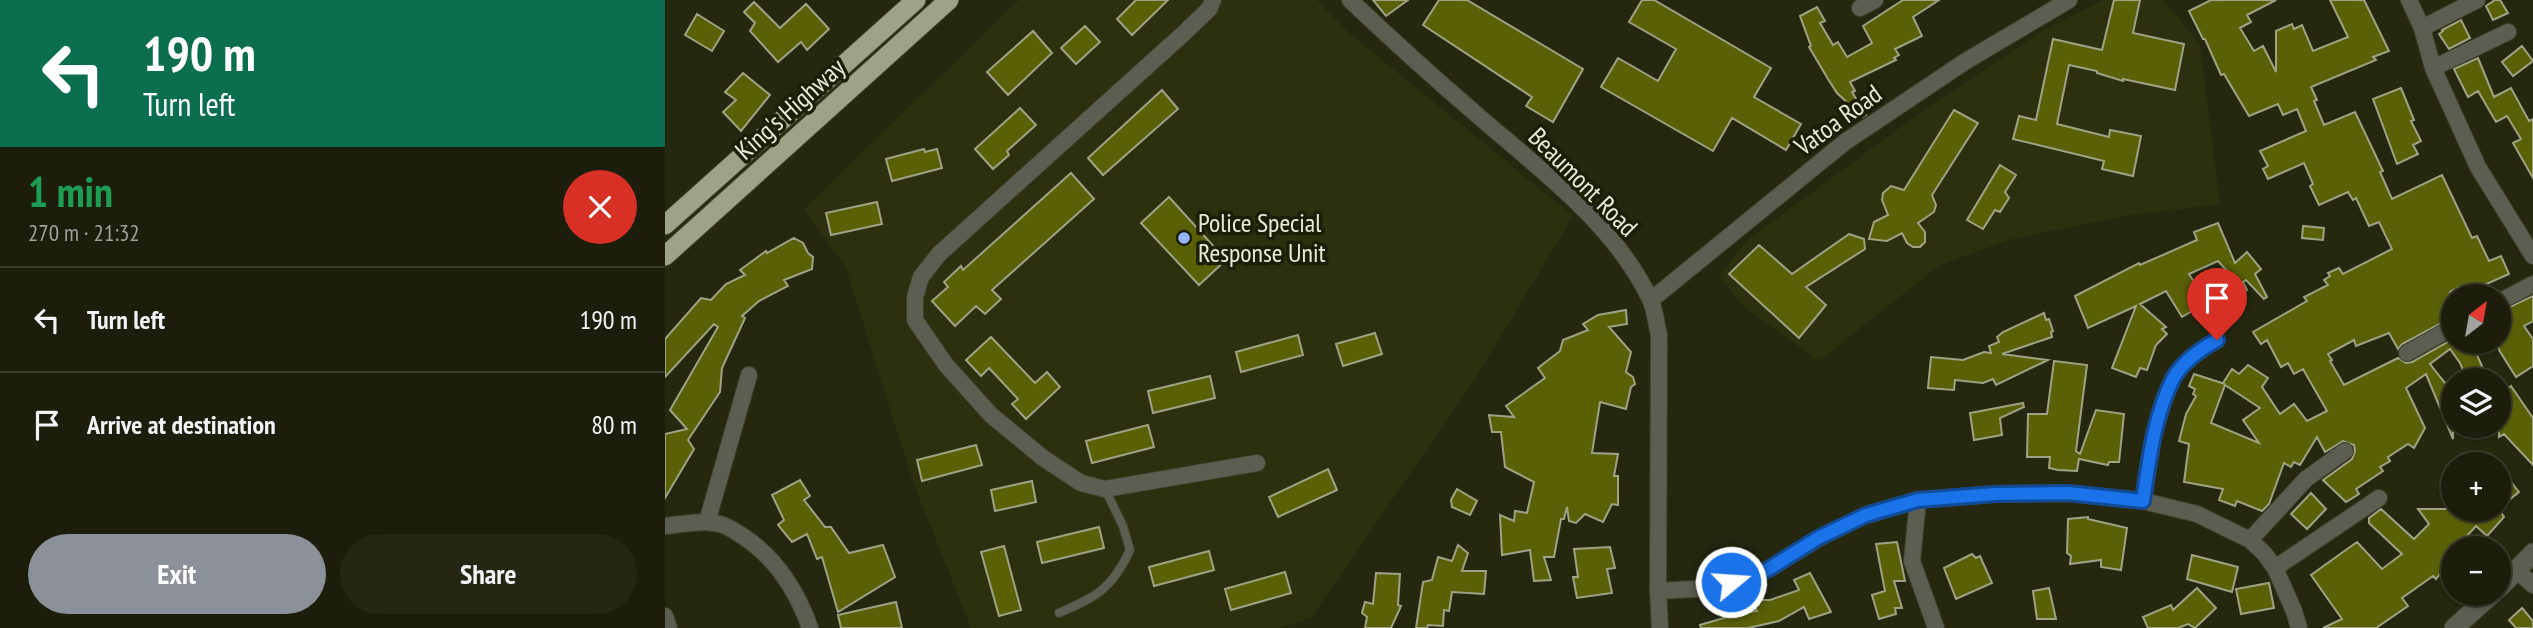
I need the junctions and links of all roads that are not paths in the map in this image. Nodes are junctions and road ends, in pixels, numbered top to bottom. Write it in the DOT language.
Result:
graph roads {
  1 [pos="916,0"];
  2 [pos="949,0"];
  3 [pos="1213,0"];
  4 [pos="1350,0"];
  5 [pos="1875,0"];
  6 [pos="2069,0"];
  7 [pos="2409,0"];
  8 [pos="2477,0"];
  9 [pos="1860,8"];
  10 [pos="2423,28"];
  11 [pos="2508,32"];
  12 [pos="2433,68"];
  13 [pos="665,225"];
  14 [pos="665,256"];
  15 [pos="2533,256"];
  16 [pos="2533,284"];
  17 [pos="2511,296"];
  18 [pos="1651,300"];
  19 [pos="2441,334"];
  20 [pos="2217,340"];
  21 [pos="2407,353"];
  22 [pos="749,375"];
  23 [pos="2345,451"];
  24 [pos="1257,463"];
  25 [pos="1105,489"];
  26 [pos="2379,498"];
  27 [pos="1918,500"];
  28 [pos="2143,501"];
  29 [pos="708,522"];
  30 [pos="665,526"];
  31 [pos="2250,540"];
  32 [pos="2533,553"];
  33 [pos="2275,568"];
  34 [pos="2517,570"];
  35 [pos="2511,576"];
  36 [pos="2533,585"];
  37 [pos="1658,591"];
  38 [pos="2479,606"];
  39 [pos="1059,613"];
  40 [pos="665,616"];
  41 [pos="669,628"];
  42 [pos="810,628"];
  43 [pos="1660,628"];
  44 [pos="1936,628"];
  45 [pos="2299,628"];
  46 [pos="2454,628"];
  1 -- 13 [label="highway, King's Highway"];
  2 -- 14 [label="highway, King's Highway"];
  3 -- 25 [label="street"];
  4 -- 18 [label="street, Beaumont Road"];
  5 -- 9 [label="street"];
  6 -- 18 [label="street, Vatoa Road"];
  7 -- 10 [label="street"];
  8 -- 10 [label="street"];
  10 -- 12 [label="street"];
  11 -- 12 [label="street"];
  12 -- 15 [label="street"];
  16 -- 17 [label="street"];
  18 -- 37 [label="street, Beaumont Road"];
  19 -- 21 [label="street"];
  20 -- 28 [label="street"];
  22 -- 29 [label="street"];
  23 -- 31 [label="street"];
  24 -- 25 [label="street"];
  25 -- 39 [label="lane"];
  26 -- 33 [label="street"];
  27 -- 28 [label="street"];
  27 -- 37 [label="street"];
  27 -- 44 [label="street"];
  28 -- 31 [label="street"];
  29 -- 30 [label="street"];
  29 -- 42 [label="street"];
  31 -- 33 [label="street"];
  32 -- 34 [label="street"];
  33 -- 45 [label="street"];
  34 -- 35 [label="street"];
  34 -- 36 [label="street"];
  37 -- 43 [label="street, Beaumont Road"];
  38 -- 46 [label="street"];
  40 -- 41 [label="street"];
}
